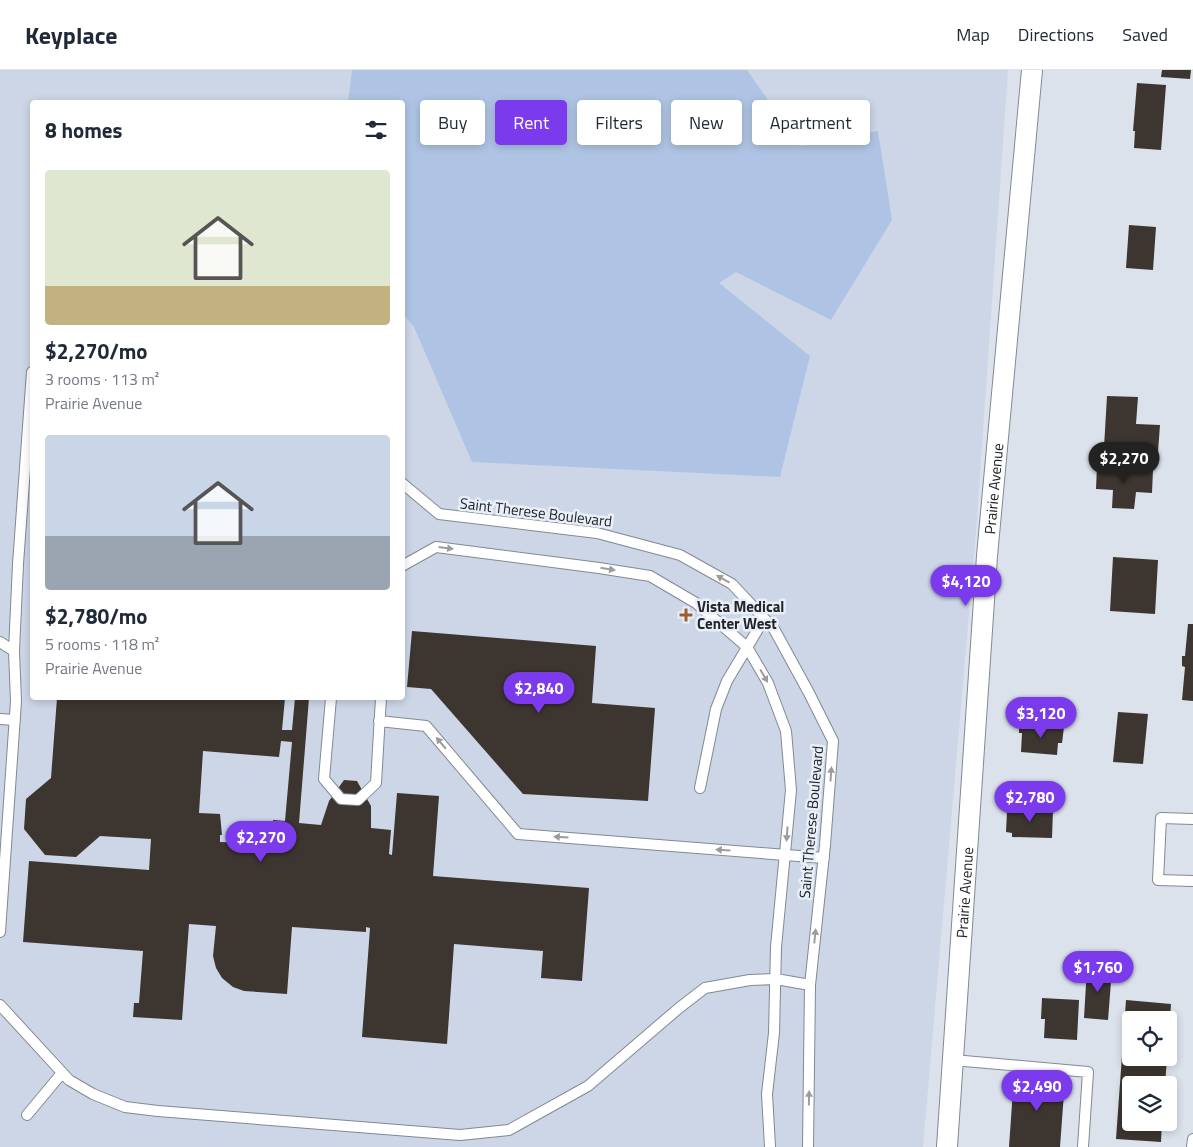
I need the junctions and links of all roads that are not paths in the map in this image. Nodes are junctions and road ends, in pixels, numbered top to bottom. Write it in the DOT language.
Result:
graph roads {
  1 [pos="1032,70"];
  2 [pos="30,399"];
  3 [pos="405,486"];
  4 [pos="405,564"];
  5 [pos="764,619"];
  6 [pos="0,642"];
  7 [pos="747,647"];
  8 [pos="14,651"];
  9 [pos="331,700"];
  10 [pos="381,700"];
  11 [pos="0,719"];
  12 [pos="15,720"];
  13 [pos="380,721"];
  14 [pos="700,788"];
  15 [pos="1193,819"];
  16 [pos="786,854"];
  17 [pos="824,858"];
  18 [pos="1193,881"];
  19 [pos="1,913"];
  20 [pos="0,932"];
  21 [pos="776,979"];
  22 [pos="810,986"];
  23 [pos="0,1005"];
  24 [pos="953,1060"];
  25 [pos="62,1073"];
  26 [pos="27,1115"];
  27 [pos="1193,1139"];
  28 [pos="770,1147"];
  29 [pos="808,1147"];
  30 [pos="947,1147"];
  31 [pos="1084,1147"];
  32 [pos="1192,1147"];
  1 -- 24 [label="street, Prairie Avenue"];
  2 -- 8 [label="lane"];
  5 -- 3 [label="lane, Saint Therese Boulevard, one-way"];
  4 -- 7 [label="lane, Saint Therese Boulevard, one-way"];
  5 -- 7 [label="lane"];
  17 -- 5 [label="lane, Saint Therese Boulevard, one-way"];
  6 -- 8 [label="lane"];
  7 -- 14 [label="lane"];
  7 -- 16 [label="lane, Saint Therese Boulevard, one-way"];
  8 -- 12 [label="lane"];
  9 -- 13 [label="lane"];
  10 -- 13 [label="lane"];
  11 -- 12 [label="lane"];
  12 -- 19 [label="lane"];
  16 -- 13 [label="lane, one-way"];
  15 -- 18 [label="lane"];
  16 -- 17 [label="lane"];
  16 -- 21 [label="lane, Saint Therese Boulevard"];
  22 -- 17 [label="lane, Saint Therese Boulevard, one-way"];
  19 -- 20 [label="lane"];
  21 -- 22 [label="lane"];
  21 -- 25 [label="lane"];
  21 -- 28 [label="lane, Saint Therese Boulevard"];
  29 -- 22 [label="lane, Saint Therese Boulevard, one-way"];
  23 -- 25 [label="lane"];
  24 -- 30 [label="street, Prairie Avenue"];
  24 -- 31 [label="lane"];
  25 -- 26 [label="lane"];
  27 -- 32 [label="lane"];
}
